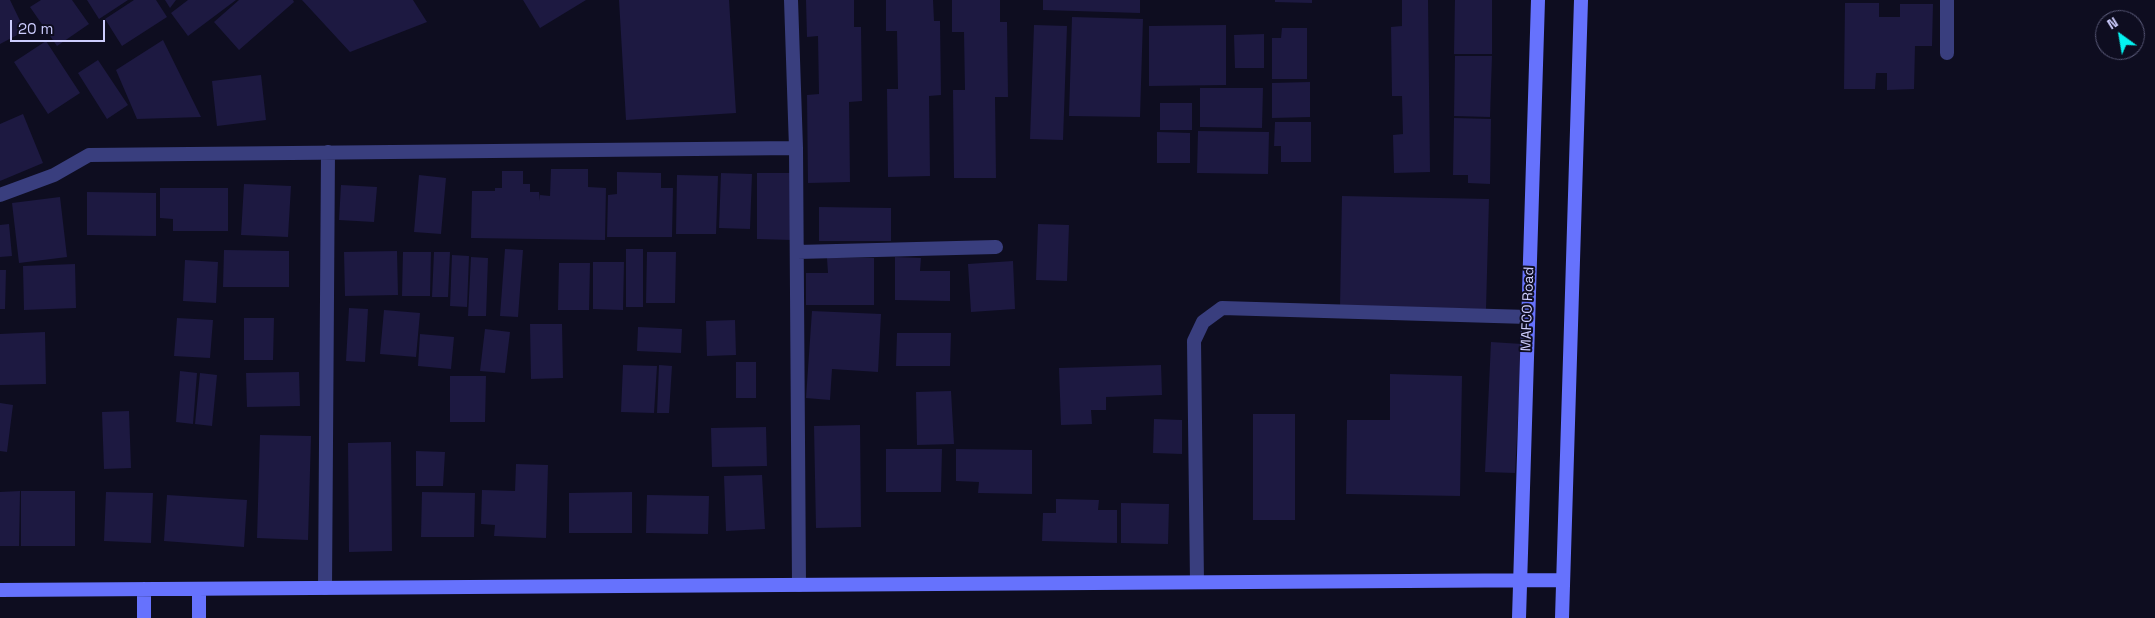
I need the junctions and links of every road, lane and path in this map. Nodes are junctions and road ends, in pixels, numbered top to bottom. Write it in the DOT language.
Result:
graph roads {
  1 [pos="791,0"];
  2 [pos="1538,0"];
  3 [pos="1581,0"];
  4 [pos="1947,0"];
  5 [pos="1946,52"];
  6 [pos="796,148"];
  7 [pos="328,152"];
  8 [pos="0,196"];
  9 [pos="996,247"];
  10 [pos="797,252"];
  11 [pos="1528,317"];
  12 [pos="1519,580"];
  13 [pos="1563,580"];
  14 [pos="1197,582"];
  15 [pos="798,585"];
  16 [pos="325,588"];
  17 [pos="144,589"];
  18 [pos="199,589"];
  19 [pos="0,590"];
  20 [pos="144,618"];
  21 [pos="200,618"];
  22 [pos="1519,618"];
  23 [pos="1562,618"];
  1 -- 6 [label="street"];
  2 -- 11 [label="main road, MAFCO Road"];
  3 -- 13 [label="main road"];
  4 -- 5 [label="street"];
  6 -- 7 [label="street"];
  6 -- 10 [label="street"];
  7 -- 8 [label="street"];
  7 -- 16 [label="street"];
  9 -- 10 [label="street"];
  10 -- 15 [label="street"];
  11 -- 12 [label="main road, MAFCO Road"];
  11 -- 14 [label="street"];
  12 -- 13 [label="main road"];
  12 -- 14 [label="main road"];
  12 -- 22 [label="main road, MAFCO Road"];
  13 -- 23 [label="main road"];
  14 -- 15 [label="main road"];
  15 -- 16 [label="main road"];
  16 -- 18 [label="main road"];
  17 -- 18 [label="main road"];
  17 -- 19 [label="main road"];
  17 -- 20 [label="main road"];
  18 -- 21 [label="main road"];
}
